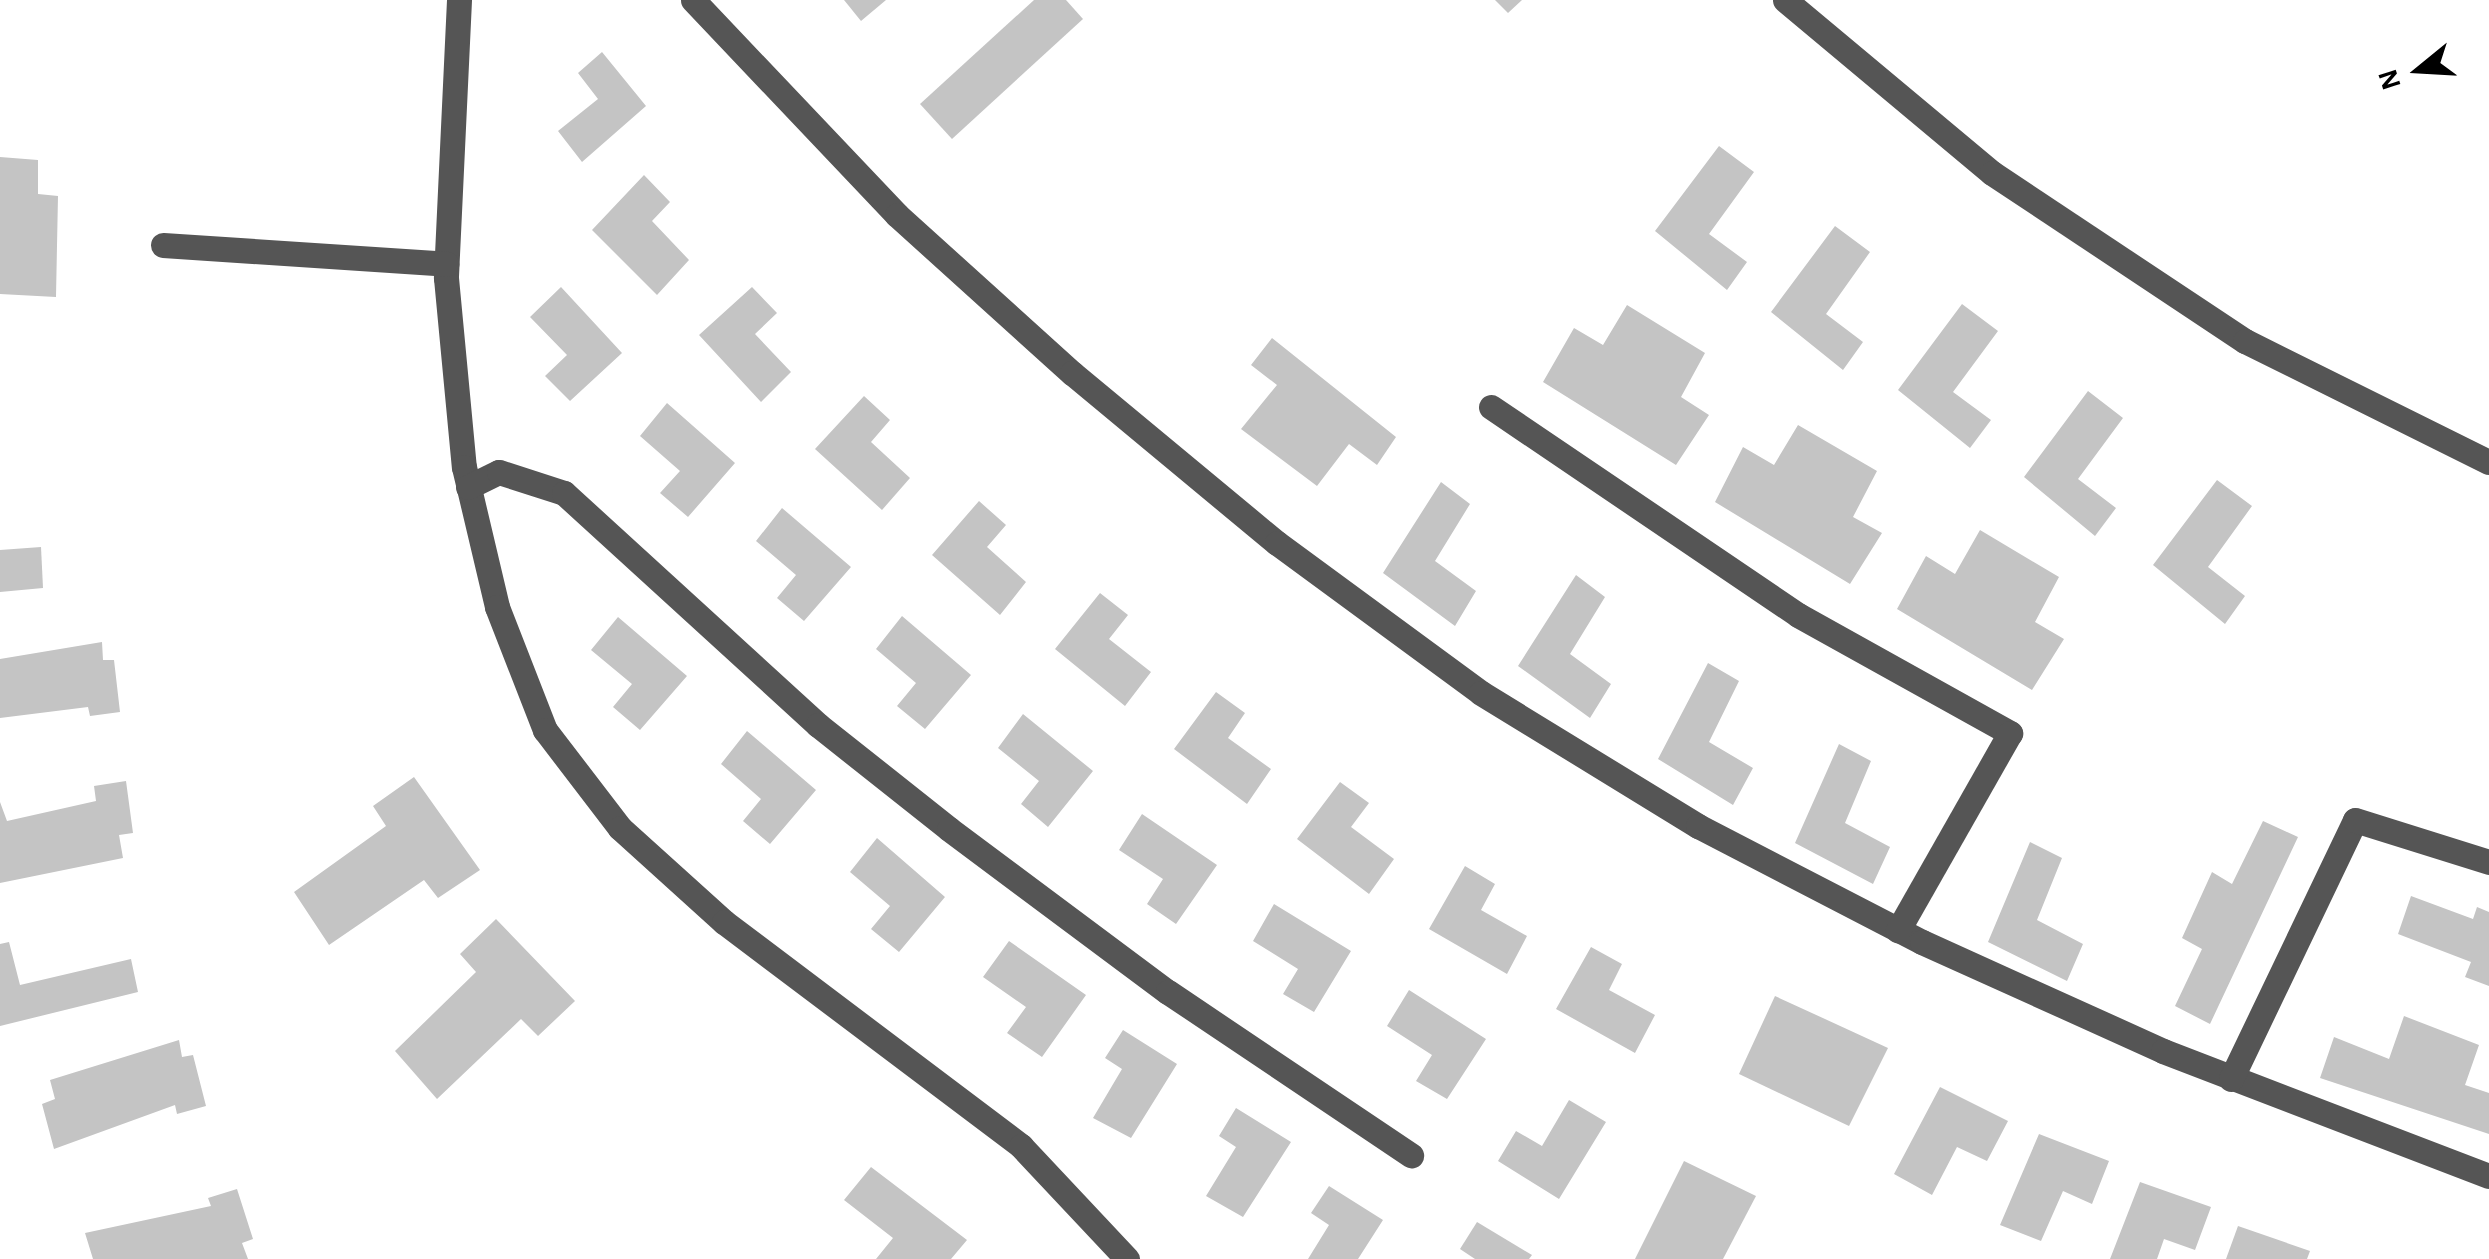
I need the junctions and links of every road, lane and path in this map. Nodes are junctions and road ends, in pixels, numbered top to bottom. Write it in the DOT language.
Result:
graph roads {
  1 [pos="459,0"];
  2 [pos="693,0"];
  3 [pos="1785,0"];
  4 [pos="162,245"];
  5 [pos="446,264"];
  6 [pos="1492,407"];
  7 [pos="2489,462"];
  8 [pos="468,487"];
  9 [pos="2489,862"];
  10 [pos="1898,930"];
  11 [pos="2231,1079"];
  12 [pos="1411,1155"];
  13 [pos="2489,1176"];
  14 [pos="1127,1259"];
  1 -- 5 [label="street"];
  2 -- 10 [label="street"];
  3 -- 7 [label="street"];
  4 -- 5 [label="street"];
  5 -- 8 [label="street"];
  6 -- 10 [label="street"];
  8 -- 12 [label="street"];
  8 -- 14 [label="street"];
  9 -- 11 [label="street"];
  10 -- 11 [label="street"];
  11 -- 13 [label="street"];
}
